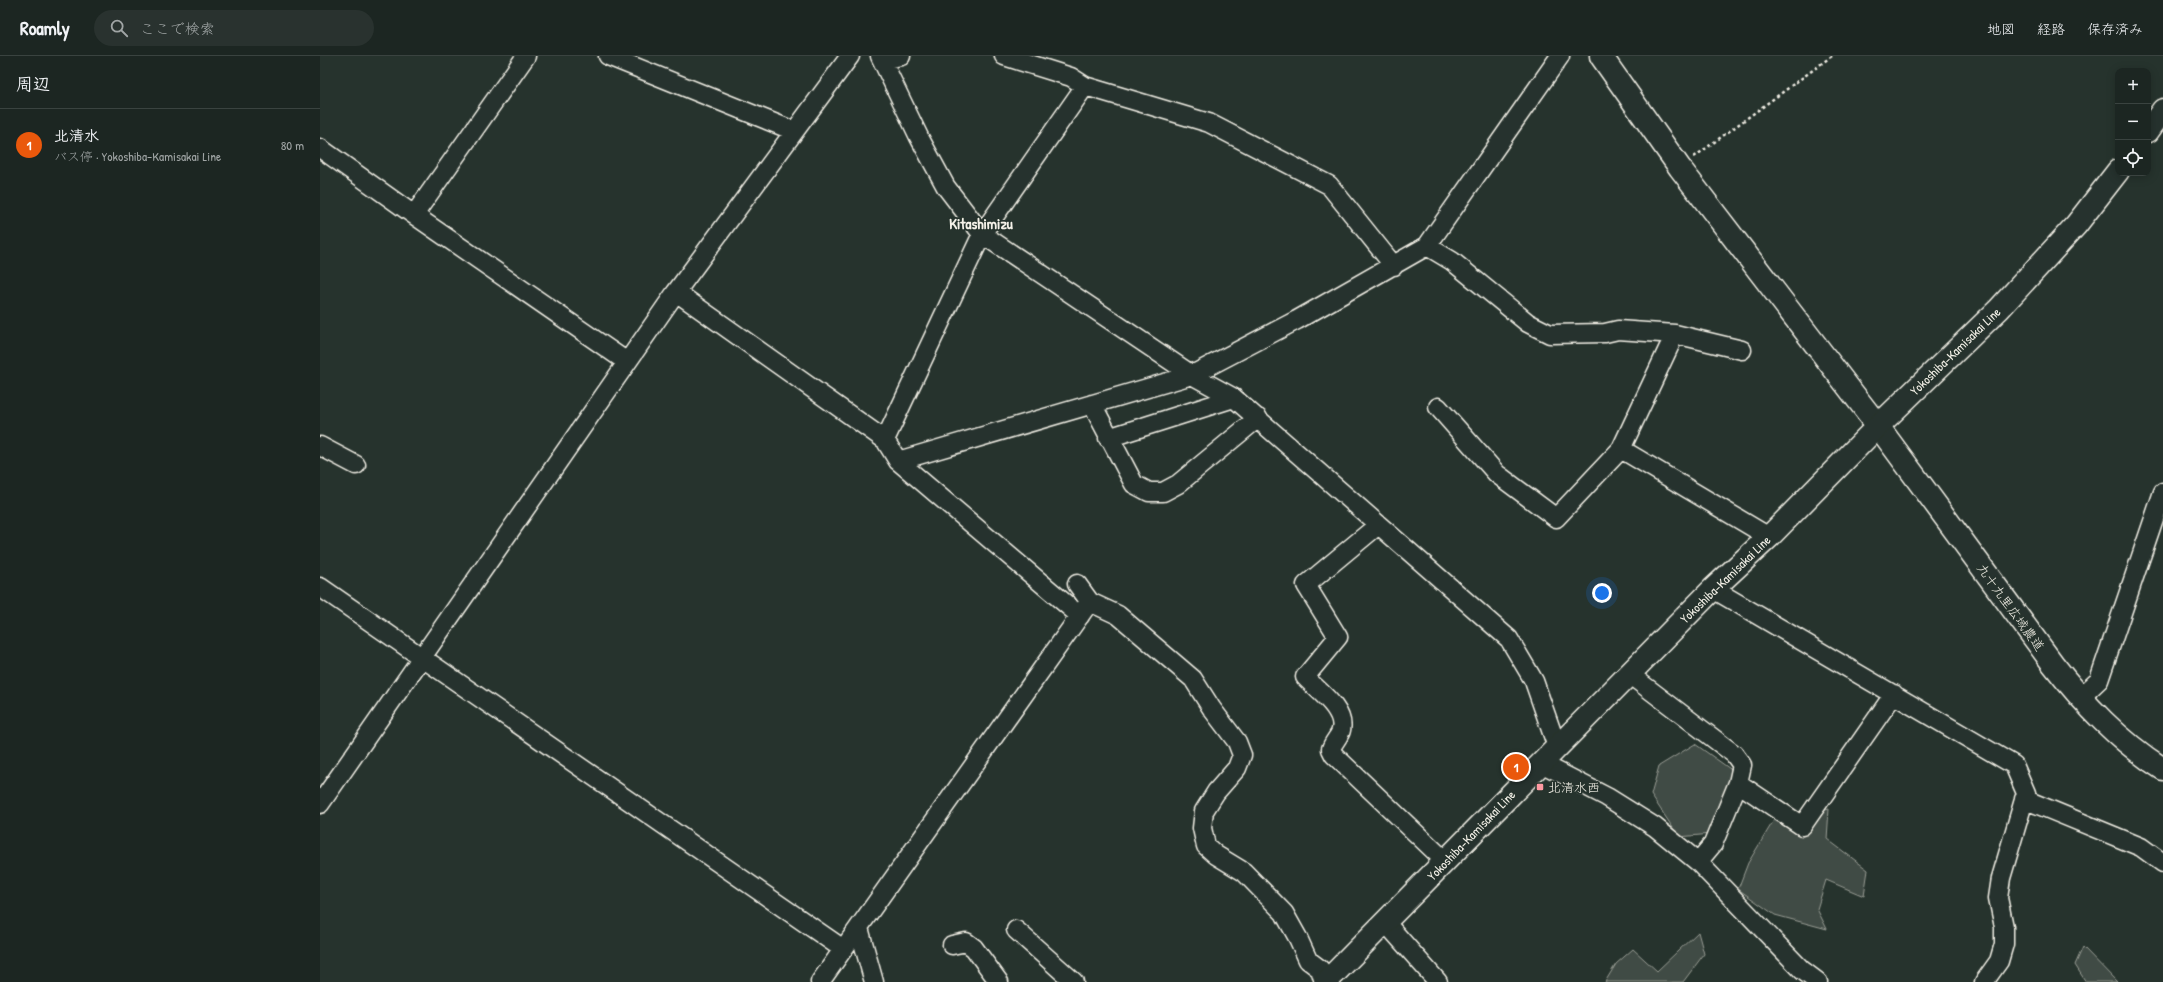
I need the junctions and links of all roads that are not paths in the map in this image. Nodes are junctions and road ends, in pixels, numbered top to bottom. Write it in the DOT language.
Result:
graph roads {
  1 [pos="526,56"];
  2 [pos="608,56"];
  3 [pos="850,56"];
  4 [pos="901,56"];
  5 [pos="1004,56"];
  6 [pos="1560,56"];
  7 [pos="1601,56"];
  8 [pos="881,58"];
  9 [pos="1085,86"];
  10 [pos="2163,110"];
  11 [pos="2151,126"];
  12 [pos="794,131"];
  13 [pos="320,148"];
  14 [pos="2115,175"];
  15 [pos="414,215"];
  16 [pos="982,234"];
  17 [pos="1427,246"];
  18 [pos="1394,266"];
  19 [pos="676,292"];
  20 [pos="1675,334"];
  21 [pos="1742,350"];
  22 [pos="627,362"];
  23 [pos="1192,375"];
  24 [pos="1234,398"];
  25 [pos="1092,404"];
  26 [pos="1438,407"];
  27 [pos="1258,418"];
  28 [pos="1878,426"];
  29 [pos="1108,438"];
  30 [pos="885,440"];
  31 [pos="320,446"];
  32 [pos="1621,449"];
  33 [pos="898,461"];
  34 [pos="356,464"];
  35 [pos="2163,492"];
  36 [pos="1377,526"];
  37 [pos="1769,536"];
  38 [pos="1077,584"];
  39 [pos="320,587"];
  40 [pos="1713,589"];
  41 [pos="1085,609"];
  42 [pos="422,659"];
  43 [pos="1630,674"];
  44 [pos="1894,694"];
  45 [pos="2080,698"];
  46 [pos="1557,747"];
  47 [pos="1541,763"];
  48 [pos="2163,769"];
  49 [pos="1738,783"];
  50 [pos="2024,799"];
  51 [pos="320,804"];
  52 [pos="1445,861"];
  53 [pos="1698,862"];
  54 [pos="2163,863"];
  55 [pos="1385,922"];
  56 [pos="859,928"];
  57 [pos="1016,930"];
  58 [pos="952,945"];
  59 [pos="843,949"];
  60 [pos="997,981"];
  61 [pos="820,982"];
  62 [pos="874,982"];
  63 [pos="1074,982"];
  64 [pos="1325,982"];
  65 [pos="1438,982"];
  66 [pos="1818,982"];
  67 [pos="1984,982"];
  1 -- 15 [label="street"];
  2 -- 12 [label="street"];
  3 -- 12 [label="street"];
  4 -- 8 [label="street"];
  5 -- 9 [label="street"];
  6 -- 17 [label="street"];
  7 -- 28 [label="main road, 九十九里広域農道"];
  8 -- 16 [label="street"];
  9 -- 16 [label="street"];
  9 -- 18 [label="street"];
  10 -- 11 [label="main road"];
  12 -- 19 [label="street"];
  13 -- 15 [label="street"];
  14 -- 28 [label="main road, Yokoshiba-Kamisakai Line"];
  15 -- 22 [label="street"];
  16 -- 23 [label="street"];
  16 -- 30 [label="street"];
  17 -- 18 [label="street"];
  17 -- 20 [label="street"];
  18 -- 23 [label="street"];
  19 -- 22 [label="street"];
  19 -- 30 [label="street"];
  20 -- 21 [label="street"];
  20 -- 32 [label="street"];
  22 -- 42 [label="street"];
  23 -- 24 [label="street"];
  23 -- 25 [label="street"];
  24 -- 27 [label="street"];
  24 -- 29 [label="street"];
  25 -- 29 [label="street"];
  25 -- 33 [label="street"];
  26 -- 32 [label="street"];
  27 -- 29 [label="street"];
  27 -- 36 [label="street"];
  28 -- 37 [label="main road, Yokoshiba-Kamisakai Line"];
  28 -- 45 [label="main road, 九十九里広域農道"];
  30 -- 33 [label="street"];
  31 -- 34 [label="street"];
  32 -- 37 [label="street"];
  33 -- 41 [label="street"];
  35 -- 45 [label="street"];
  36 -- 46 [label="street"];
  36 -- 52 [label="street"];
  37 -- 40 [label="main road, Yokoshiba-Kamisakai Line"];
  38 -- 41 [label="street"];
  39 -- 42 [label="street"];
  40 -- 43 [label="main road, Yokoshiba-Kamisakai Line"];
  40 -- 44 [label="street"];
  41 -- 56 [label="street"];
  41 -- 64 [label="street"];
  42 -- 51 [label="street"];
  42 -- 59 [label="street"];
  43 -- 46 [label="main road, Yokoshiba-Kamisakai Line"];
  43 -- 49 [label="street"];
  44 -- 49 [label="street"];
  44 -- 50 [label="street"];
  45 -- 48 [label="main road, 九十九里広域農道"];
  46 -- 47 [label="main road, Yokoshiba-Kamisakai Line"];
  47 -- 52 [label="main road, Yokoshiba-Kamisakai Line"];
  47 -- 53 [label="street"];
  49 -- 53 [label="street"];
  50 -- 54 [label="street"];
  50 -- 67 [label="street"];
  52 -- 55 [label="main road, Yokoshiba-Kamisakai Line"];
  53 -- 66 [label="street"];
  55 -- 64 [label="main road, Yokoshiba-Kamisakai Line"];
  55 -- 65 [label="street"];
  56 -- 59 [label="street"];
  56 -- 62 [label="street"];
  57 -- 63 [label="street"];
  58 -- 60 [label="street"];
  59 -- 61 [label="street"];
}
